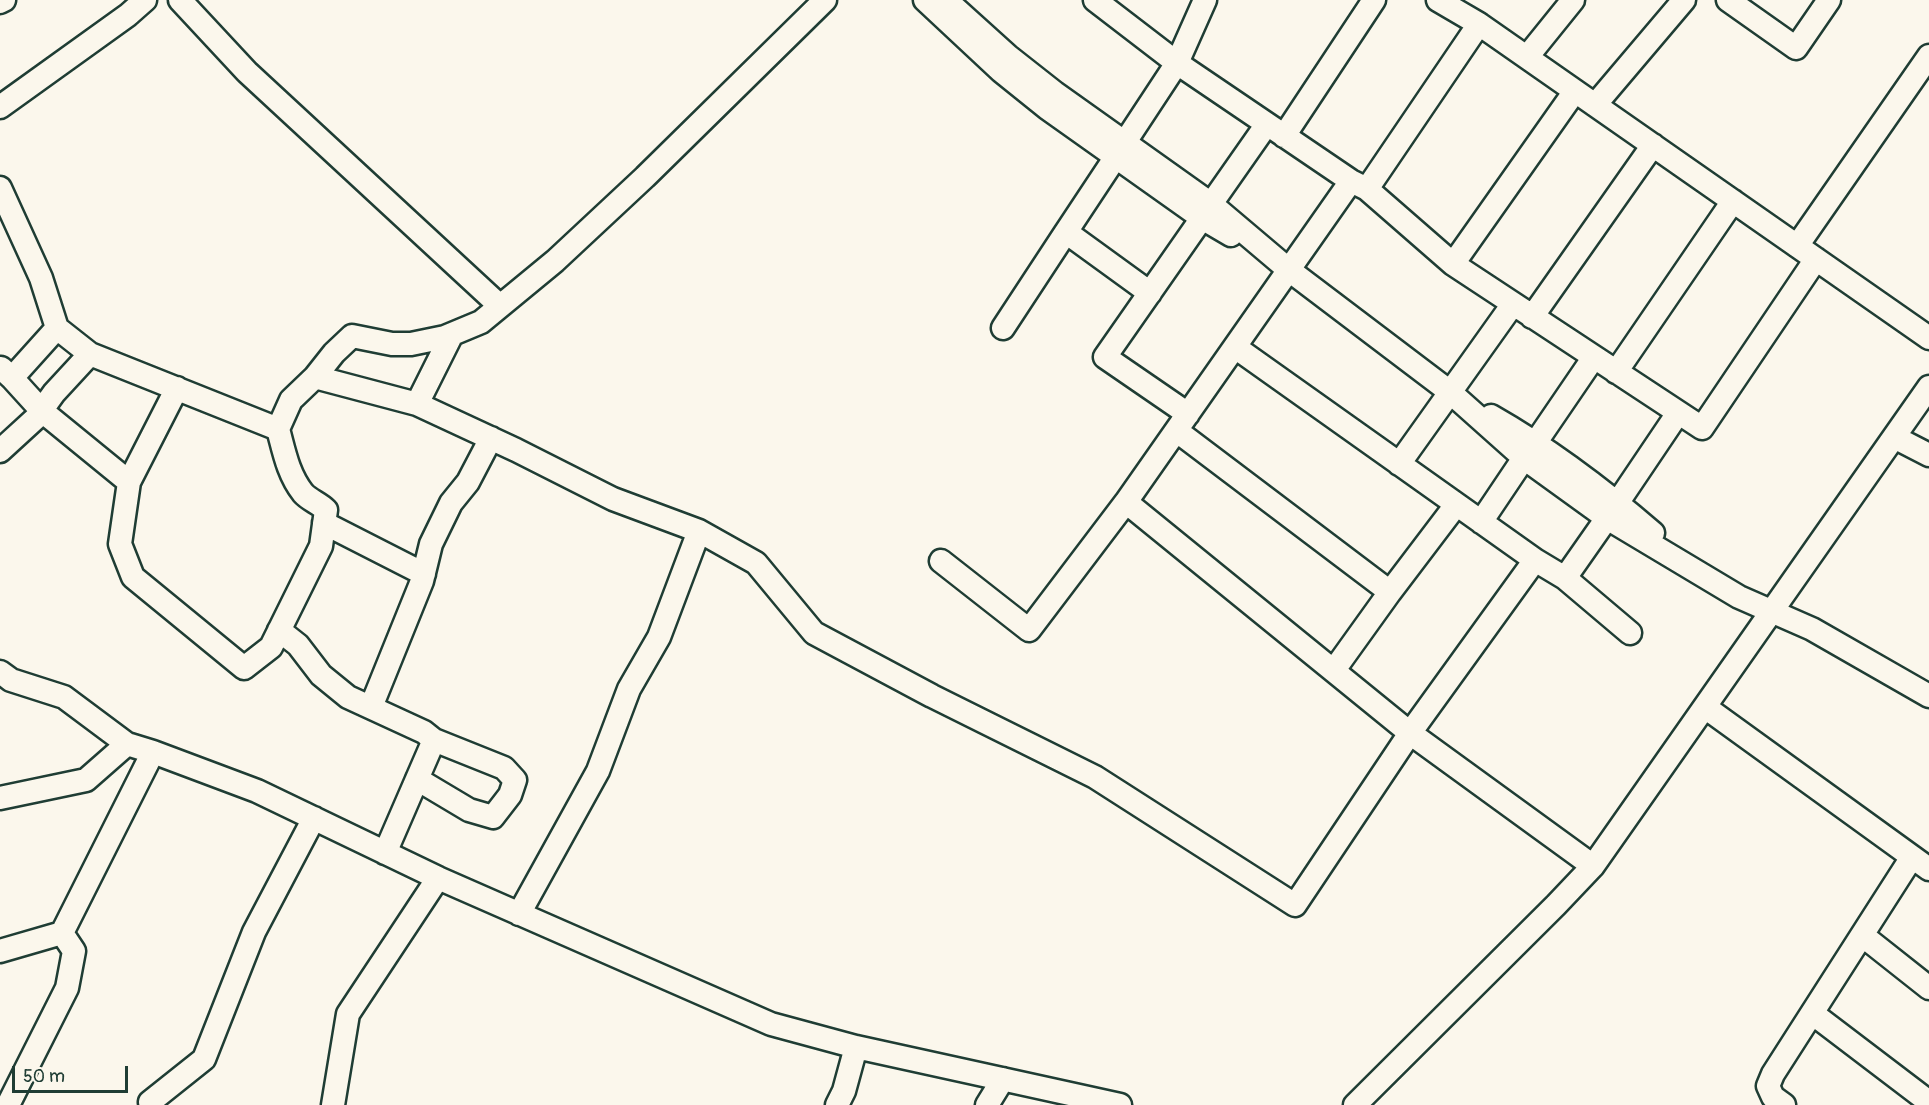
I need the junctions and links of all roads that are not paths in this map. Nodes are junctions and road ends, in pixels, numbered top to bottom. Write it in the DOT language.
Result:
graph roads {
  1 [pos="4,0"];
  2 [pos="145,0"];
  3 [pos="180,0"];
  4 [pos="825,0"];
  5 [pos="925,0"];
  6 [pos="946,0"];
  7 [pos="1095,0"];
  8 [pos="1205,0"];
  9 [pos="1374,0"];
  10 [pos="1573,0"];
  11 [pos="1684,0"];
  12 [pos="1728,0"];
  13 [pos="1829,0"];
  14 [pos="0,2"];
  15 [pos="1452,3"];
  16 [pos="1479,24"];
  17 [pos="1929,56"];
  18 [pos="1527,57"];
  19 [pos="1177,63"];
  20 [pos="1575,91"];
  21 [pos="1595,105"];
  22 [pos="0,107"];
  23 [pos="1275,130"];
  24 [pos="1653,145"];
  25 [pos="1120,150"];
  26 [pos="1359,185"];
  27 [pos="0,188"];
  28 [pos="1733,201"];
  29 [pos="1207,211"];
  30 [pos="1066,232"];
  31 [pos="1797,246"];
  32 [pos="1816,260"];
  33 [pos="1454,264"];
  34 [pos="1289,270"];
  35 [pos="1150,293"];
  36 [pos="1513,304"];
  37 [pos="500,306"];
  38 [pos="1532,316"];
  39 [pos="57,328"];
  40 [pos="1003,328"];
  41 [pos="452,334"];
  42 [pos="1929,338"];
  43 [pos="1235,347"];
  44 [pos="90,354"];
  45 [pos="1594,357"];
  46 [pos="6,372"];
  47 [pos="1616,372"];
  48 [pos="315,377"];
  49 [pos="1929,387"];
  50 [pos="177,388"];
  51 [pos="1450,392"];
  52 [pos="417,404"];
  53 [pos="42,411"];
  54 [pos="1678,413"];
  55 [pos="1183,423"];
  56 [pos="278,429"];
  57 [pos="1894,437"];
  58 [pos="491,438"];
  59 [pos="1530,450"];
  60 [pos="0,451"];
  61 [pos="1929,455"];
  62 [pos="1400,464"];
  63 [pos="129,482"];
  64 [pos="1126,502"];
  65 [pos="1456,505"];
  66 [pos="1612,510"];
  67 [pos="1481,522"];
  68 [pos="324,523"];
  69 [pos="699,531"];
  70 [pos="1535,560"];
  71 [pos="940,561"];
  72 [pos="424,574"];
  73 [pos="1565,578"];
  74 [pos="1390,592"];
  75 [pos="1773,612"];
  76 [pos="279,630"];
  77 [pos="1630,633"];
  78 [pos="1334,670"];
  79 [pos="0,672"];
  80 [pos="1929,696"];
  81 [pos="371,707"];
  82 [pos="1705,707"];
  83 [pos="1410,733"];
  84 [pos="434,740"];
  85 [pos="128,744"];
  86 [pos="153,752"];
  87 [pos="417,779"];
  88 [pos="0,798"];
  89 [pos="314,818"];
  90 [pos="385,853"];
  91 [pos="1920,863"];
  92 [pos="1593,866"];
  93 [pos="438,878"];
  94 [pos="519,914"];
  95 [pos="62,933"];
  96 [pos="1862,935"];
  97 [pos="0,951"];
  98 [pos="1929,988"];
  99 [pos="1812,1013"];
  100 [pos="856,1047"];
  101 [pos="1003,1079"];
  102 [pos="1929,1102"];
  103 [pos="150,1104"];
  104 [pos="8,1105"];
  105 [pos="333,1105"];
  106 [pos="837,1105"];
  107 [pos="987,1105"];
  108 [pos="1120,1105"];
  109 [pos="1355,1105"];
  110 [pos="1784,1105"];
  1 -- 14 [label="street"];
  2 -- 22 [label="street"];
  3 -- 37 [label="street"];
  4 -- 37 [label="street"];
  5 -- 25 [label="street"];
  6 -- 25 [label="street"];
  7 -- 19 [label="street"];
  8 -- 19 [label="street"];
  9 -- 23 [label="street"];
  10 -- 18 [label="street"];
  11 -- 21 [label="street"];
  12 -- 13 [label="street"];
  15 -- 16 [label="street"];
  16 -- 18 [label="street"];
  16 -- 26 [label="street"];
  17 -- 31 [label="street"];
  18 -- 20 [label="street"];
  19 -- 23 [label="street"];
  19 -- 25 [label="street"];
  20 -- 21 [label="street"];
  20 -- 33 [label="street"];
  21 -- 24 [label="street"];
  23 -- 26 [label="street"];
  23 -- 29 [label="street"];
  24 -- 28 [label="street"];
  24 -- 38 [label="street"];
  25 -- 29 [label="street"];
  25 -- 30 [label="street"];
  26 -- 33 [label="street"];
  26 -- 34 [label="street"];
  27 -- 39 [label="street"];
  28 -- 31 [label="street"];
  28 -- 47 [label="street"];
  29 -- 34 [label="street"];
  29 -- 35 [label="street"];
  30 -- 35 [label="street"];
  30 -- 40 [label="street"];
  31 -- 32 [label="street"];
  32 -- 42 [label="street"];
  32 -- 54 [label="street"];
  33 -- 36 [label="street"];
  34 -- 43 [label="street"];
  34 -- 51 [label="street"];
  35 -- 55 [label="street"];
  36 -- 38 [label="street"];
  36 -- 51 [label="street"];
  37 -- 41 [label="street"];
  38 -- 45 [label="street"];
  39 -- 44 [label="street"];
  39 -- 46 [label="street"];
  41 -- 48 [label="street"];
  41 -- 52 [label="street"];
  43 -- 55 [label="street"];
  43 -- 62 [label="street"];
  44 -- 50 [label="street"];
  44 -- 53 [label="street"];
  45 -- 47 [label="street"];
  45 -- 59 [label="street"];
  46 -- 53 [label="street"];
  47 -- 54 [label="street"];
  48 -- 52 [label="street"];
  48 -- 56 [label="street"];
  49 -- 57 [label="street"];
  50 -- 56 [label="street"];
  50 -- 63 [label="street"];
  51 -- 59 [label="street"];
  51 -- 62 [label="street"];
  52 -- 58 [label="street"];
  53 -- 60 [label="street"];
  53 -- 63 [label="street"];
  54 -- 66 [label="street"];
  55 -- 64 [label="street"];
  55 -- 74 [label="street"];
  56 -- 68 [label="street"];
  57 -- 61 [label="street"];
  57 -- 75 [label="street"];
  58 -- 69 [label="street"];
  58 -- 72 [label="street"];
  59 -- 66 [label="street"];
  59 -- 67 [label="street"];
  62 -- 65 [label="street"];
  63 -- 76 [label="street"];
  64 -- 71 [label="street"];
  64 -- 78 [label="street"];
  65 -- 67 [label="street"];
  65 -- 74 [label="street"];
  66 -- 73 [label="street"];
  66 -- 75 [label="street"];
  67 -- 70 [label="street"];
  68 -- 72 [label="street"];
  68 -- 76 [label="street"];
  69 -- 83 [label="street"];
  69 -- 94 [label="street"];
  70 -- 73 [label="street"];
  70 -- 83 [label="street"];
  72 -- 81 [label="street"];
  73 -- 77 [label="street"];
  74 -- 78 [label="street"];
  75 -- 80 [label="street"];
  75 -- 82 [label="street"];
  76 -- 81 [label="street"];
  78 -- 83 [label="street"];
  79 -- 85 [label="street"];
  81 -- 84 [label="street"];
  82 -- 91 [label="street"];
  82 -- 92 [label="street"];
  83 -- 92 [label="street"];
  84 -- 87 [label="street"];
  84 -- 87 [label="street"];
  85 -- 86 [label="street"];
  85 -- 88 [label="street"];
  86 -- 89 [label="street"];
  86 -- 95 [label="street"];
  87 -- 90 [label="street"];
  89 -- 90 [label="street"];
  89 -- 103 [label="street"];
  90 -- 93 [label="street"];
  91 -- 96 [label="street"];
  92 -- 109 [label="street"];
  93 -- 94 [label="street"];
  93 -- 105 [label="street"];
  94 -- 100 [label="street"];
  95 -- 97 [label="street"];
  95 -- 104 [label="street"];
  96 -- 98 [label="street"];
  96 -- 99 [label="street"];
  99 -- 102 [label="street"];
  99 -- 110 [label="street"];
  100 -- 101 [label="street"];
  100 -- 106 [label="street"];
  101 -- 107 [label="street"];
  101 -- 108 [label="street"];
}
